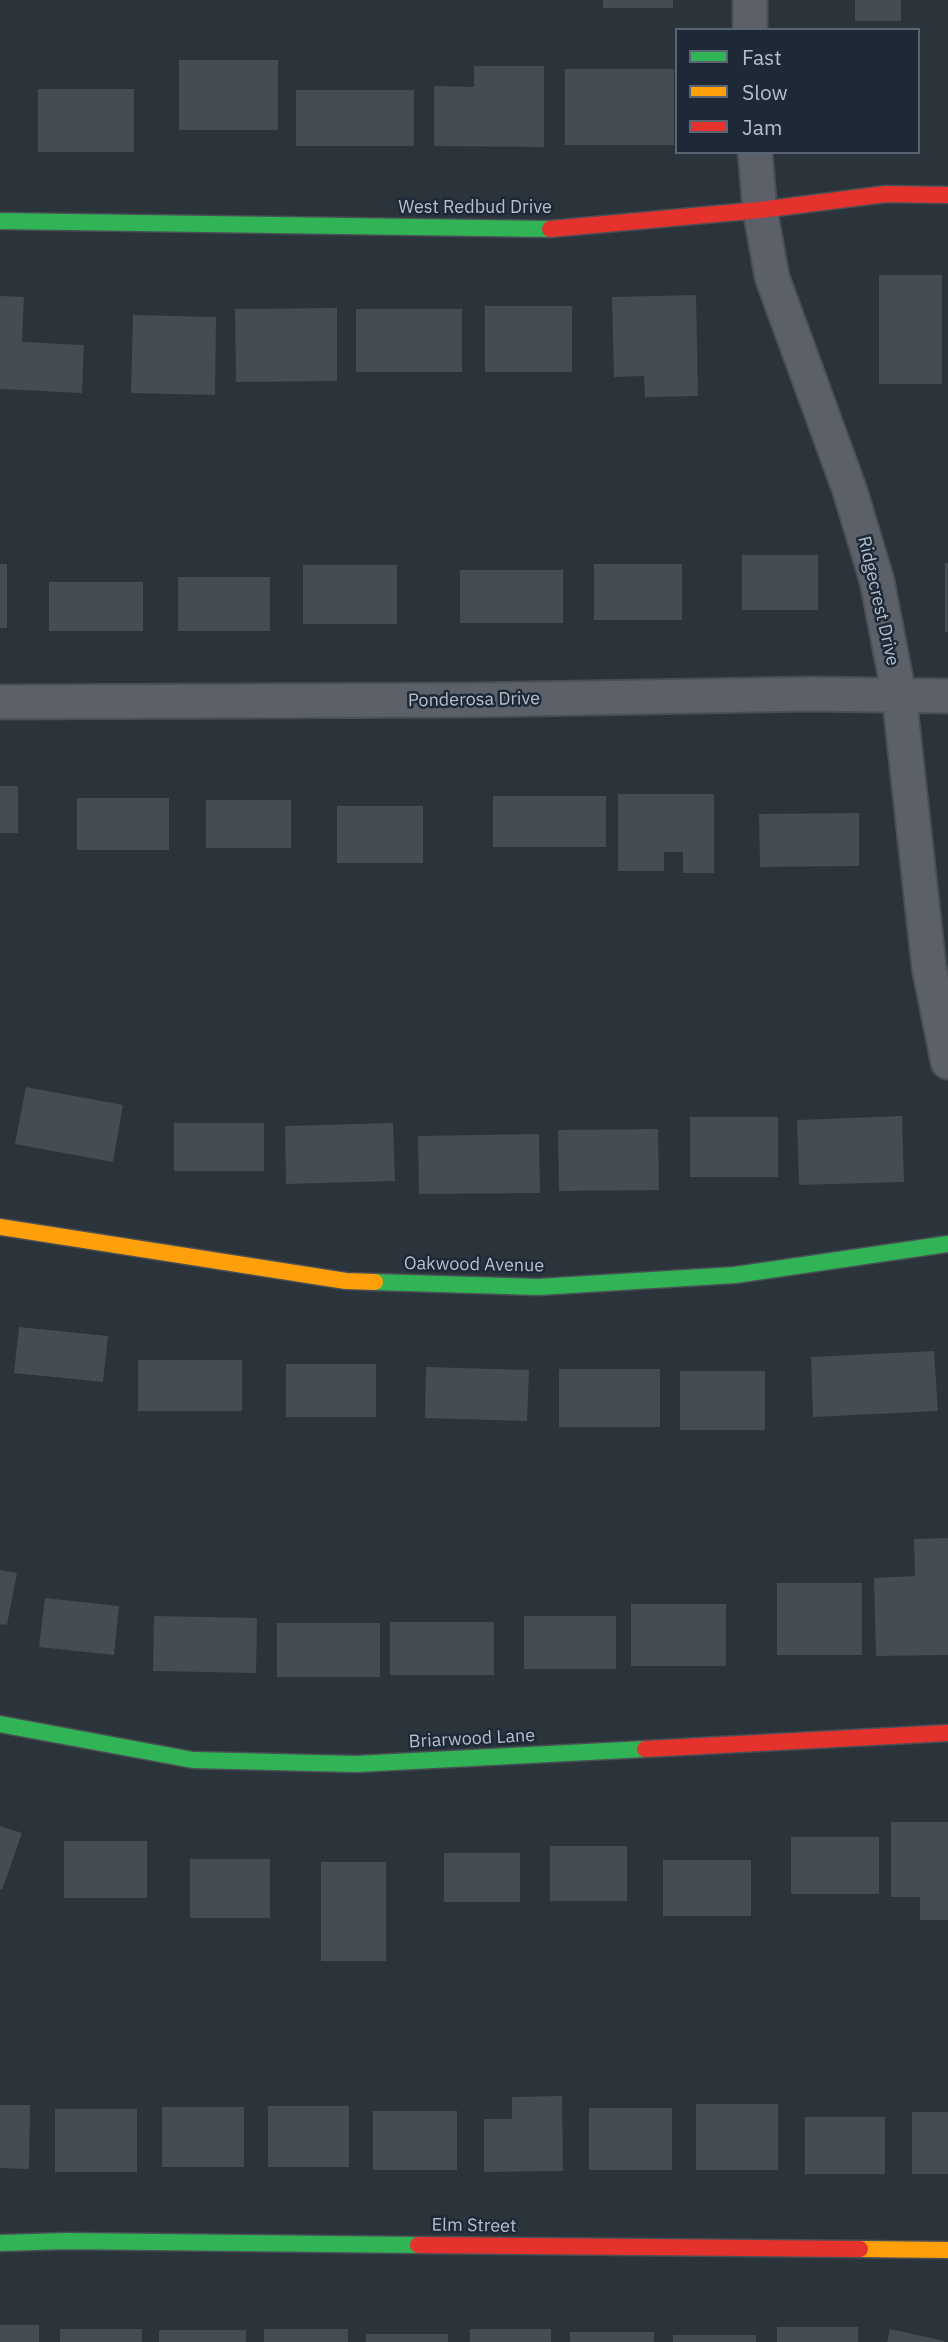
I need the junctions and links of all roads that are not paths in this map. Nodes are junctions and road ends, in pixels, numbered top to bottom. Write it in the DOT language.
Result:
graph roads {
  1 [pos="750,0"];
  2 [pos="750,28"];
  3 [pos="755,154"];
  4 [pos="948,195"];
  5 [pos="760,210"];
  6 [pos="0,222"];
  7 [pos="900,695"];
  8 [pos="948,696"];
  9 [pos="0,702"];
  10 [pos="948,1062"];
  11 [pos="0,1227"];
  12 [pos="948,1244"];
  13 [pos="0,1724"];
  14 [pos="948,1733"];
  15 [pos="0,2243"];
  16 [pos="948,2250"];
  1 -- 2 [label="street"];
  3 -- 5 [label="street, Ridgecrest Drive"];
  4 -- 5 [label="street, West Redbud Drive"];
  5 -- 6 [label="street, West Redbud Drive"];
  5 -- 7 [label="street, Ridgecrest Drive"];
  7 -- 8 [label="street, Ponderosa Drive"];
  7 -- 9 [label="street, Ponderosa Drive"];
  7 -- 10 [label="street, Ridgecrest Drive"];
  11 -- 12 [label="street, Oakwood Avenue"];
  13 -- 14 [label="street, Briarwood Lane"];
  15 -- 16 [label="street, Elm Street"];
}
